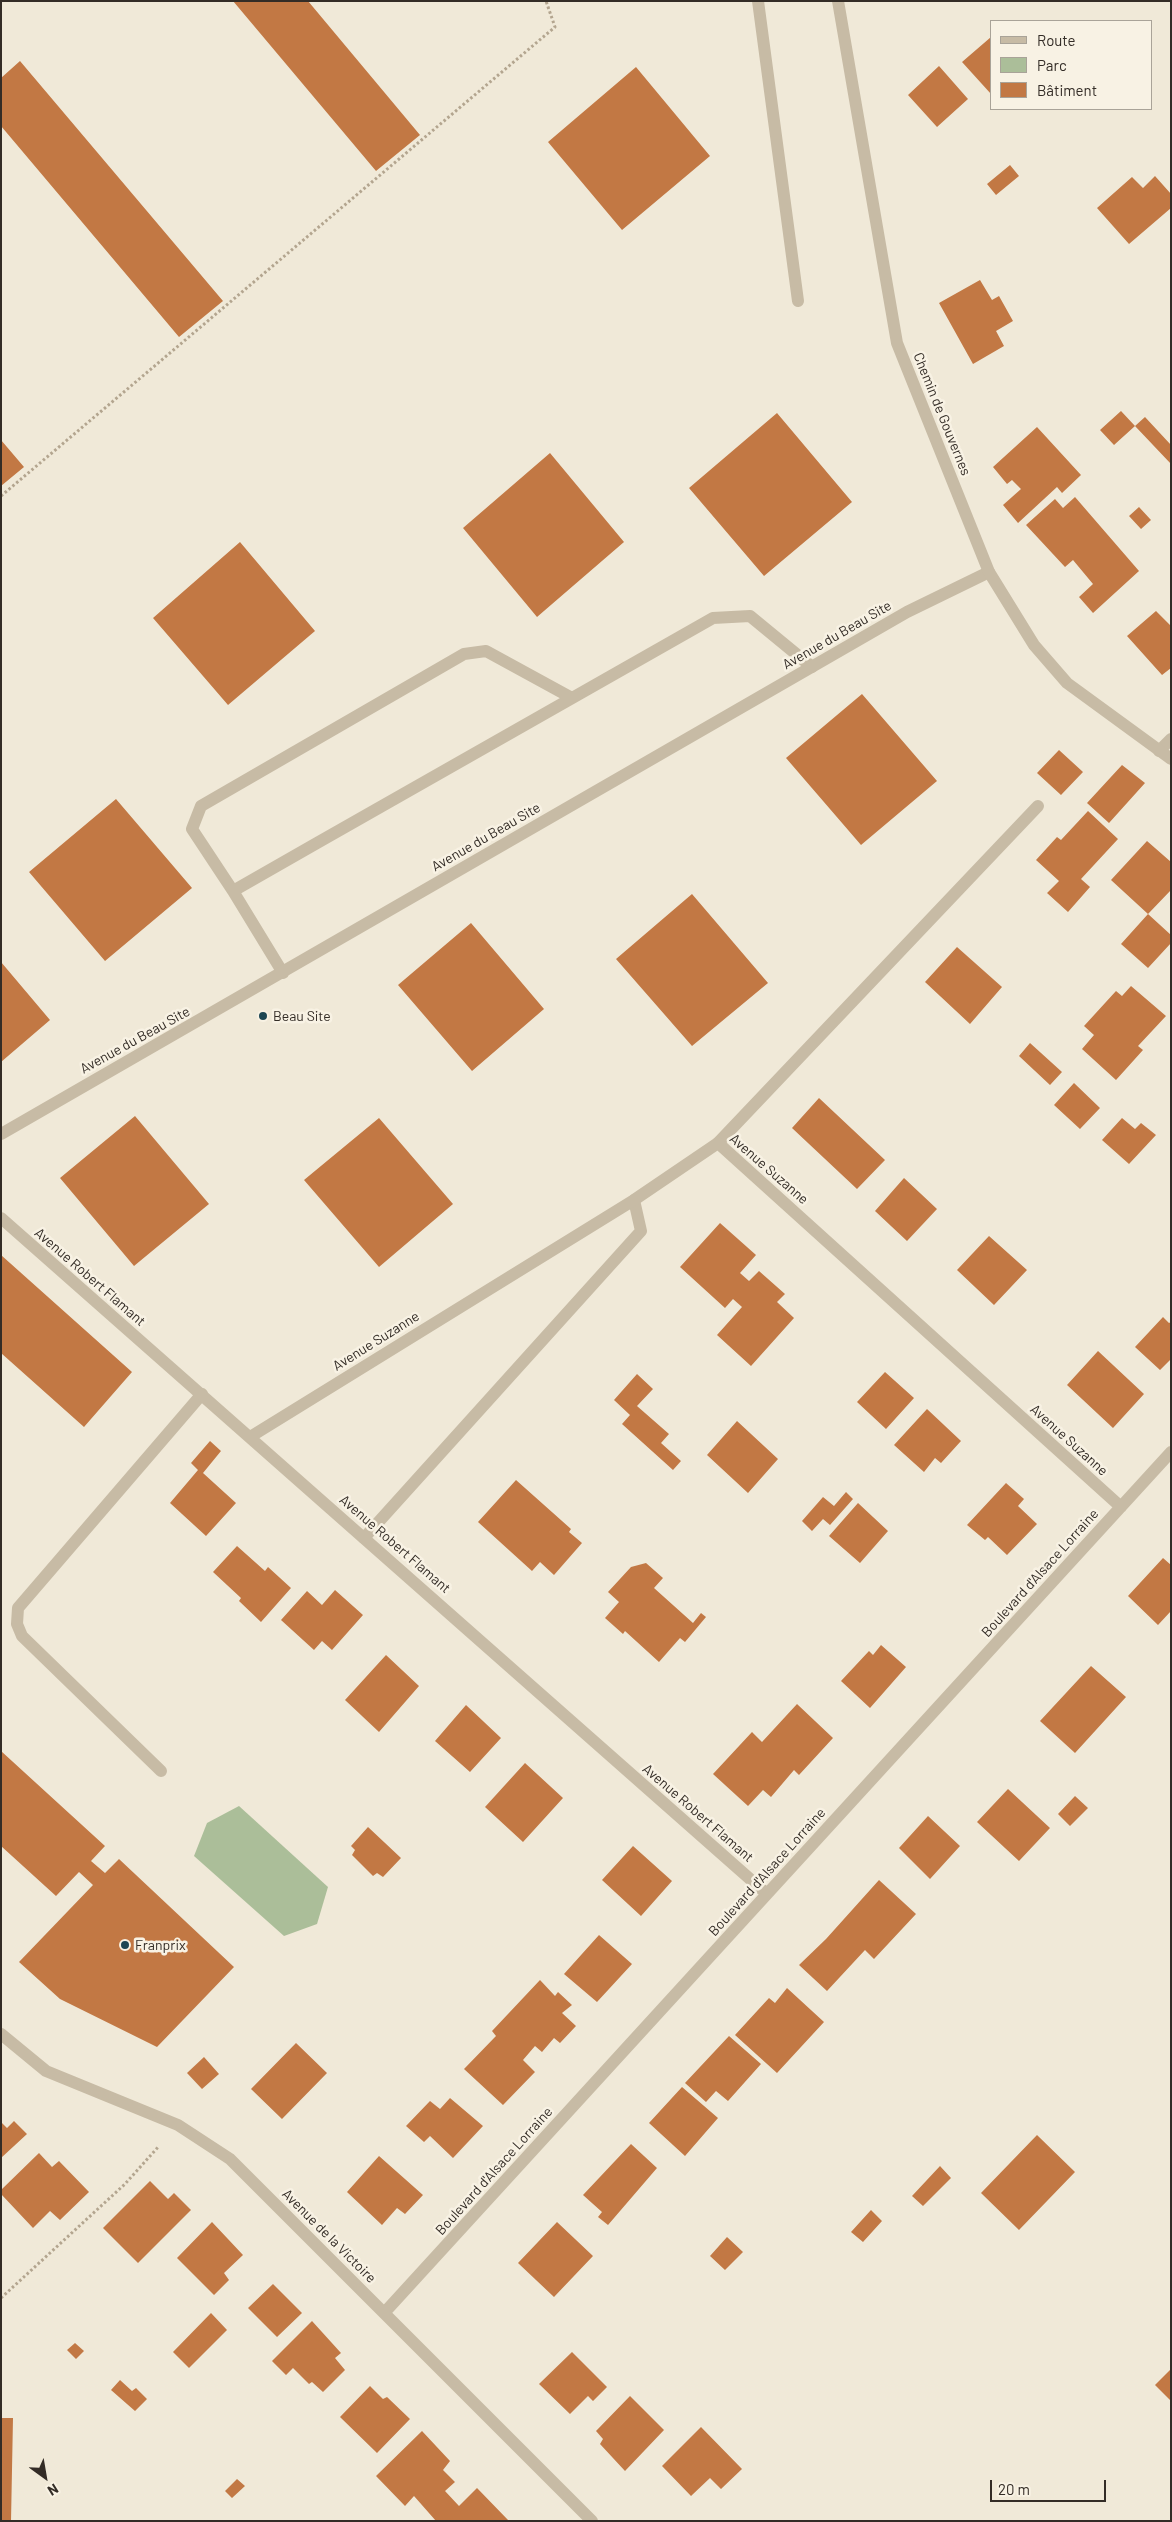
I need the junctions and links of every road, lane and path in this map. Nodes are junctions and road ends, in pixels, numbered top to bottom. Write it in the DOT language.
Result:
graph roads {
  1 [pos="546,1"];
  2 [pos="758,1"];
  3 [pos="838,1"];
  4 [pos="798,301"];
  5 [pos="1,496"];
  6 [pos="989,572"];
  7 [pos="812,667"];
  8 [pos="572,698"];
  9 [pos="1171,740"];
  10 [pos="1159,751"];
  11 [pos="1171,759"];
  12 [pos="1038,806"];
  13 [pos="233,891"];
  14 [pos="283,973"];
  15 [pos="1,1134"];
  16 [pos="718,1143"];
  17 [pos="634,1200"];
  18 [pos="1,1218"];
  19 [pos="202,1394"];
  20 [pos="250,1437"];
  21 [pos="1171,1452"];
  22 [pos="1121,1506"];
  23 [pos="364,1538"];
  24 [pos="161,1771"];
  25 [pos="767,1894"];
  26 [pos="4,2042"];
  27 [pos="178,2125"];
  28 [pos="1,2298"];
  29 [pos="385,2312"];
  30 [pos="592,2521"];
  1 -- 5 [label="path"];
  2 -- 4 [label="street"];
  3 -- 6 [label="street, Chemin de Gouvernes"];
  6 -- 7 [label="street, Avenue du Beau Site"];
  6 -- 10 [label="street, Chemin de Gouvernes"];
  7 -- 8 [label="street"];
  7 -- 14 [label="street, Avenue du Beau Site"];
  8 -- 13 [label="street"];
  8 -- 13 [label="street"];
  9 -- 10 [label="street"];
  10 -- 11 [label="street, Chemin de Gouvernes"];
  12 -- 16 [label="street"];
  13 -- 14 [label="street"];
  14 -- 15 [label="street, Avenue du Beau Site"];
  16 -- 17 [label="street, Avenue Suzanne"];
  16 -- 22 [label="street, Avenue Suzanne"];
  17 -- 20 [label="street, Avenue Suzanne"];
  17 -- 23 [label="street"];
  18 -- 19 [label="street, Avenue Robert Flamant"];
  19 -- 20 [label="street, Avenue Robert Flamant"];
  19 -- 24 [label="street"];
  20 -- 23 [label="street, Avenue Robert Flamant"];
  21 -- 22 [label="street, Boulevard d'Alsace Lorraine"];
  22 -- 25 [label="street, Boulevard d'Alsace Lorraine"];
  23 -- 25 [label="street, Avenue Robert Flamant"];
  25 -- 29 [label="street, Boulevard d'Alsace Lorraine"];
  26 -- 27 [label="street, Avenue de la Victoire"];
  27 -- 28 [label="path"];
  27 -- 29 [label="street, Avenue de la Victoire"];
  29 -- 30 [label="street, Avenue de la Victoire"];
}
